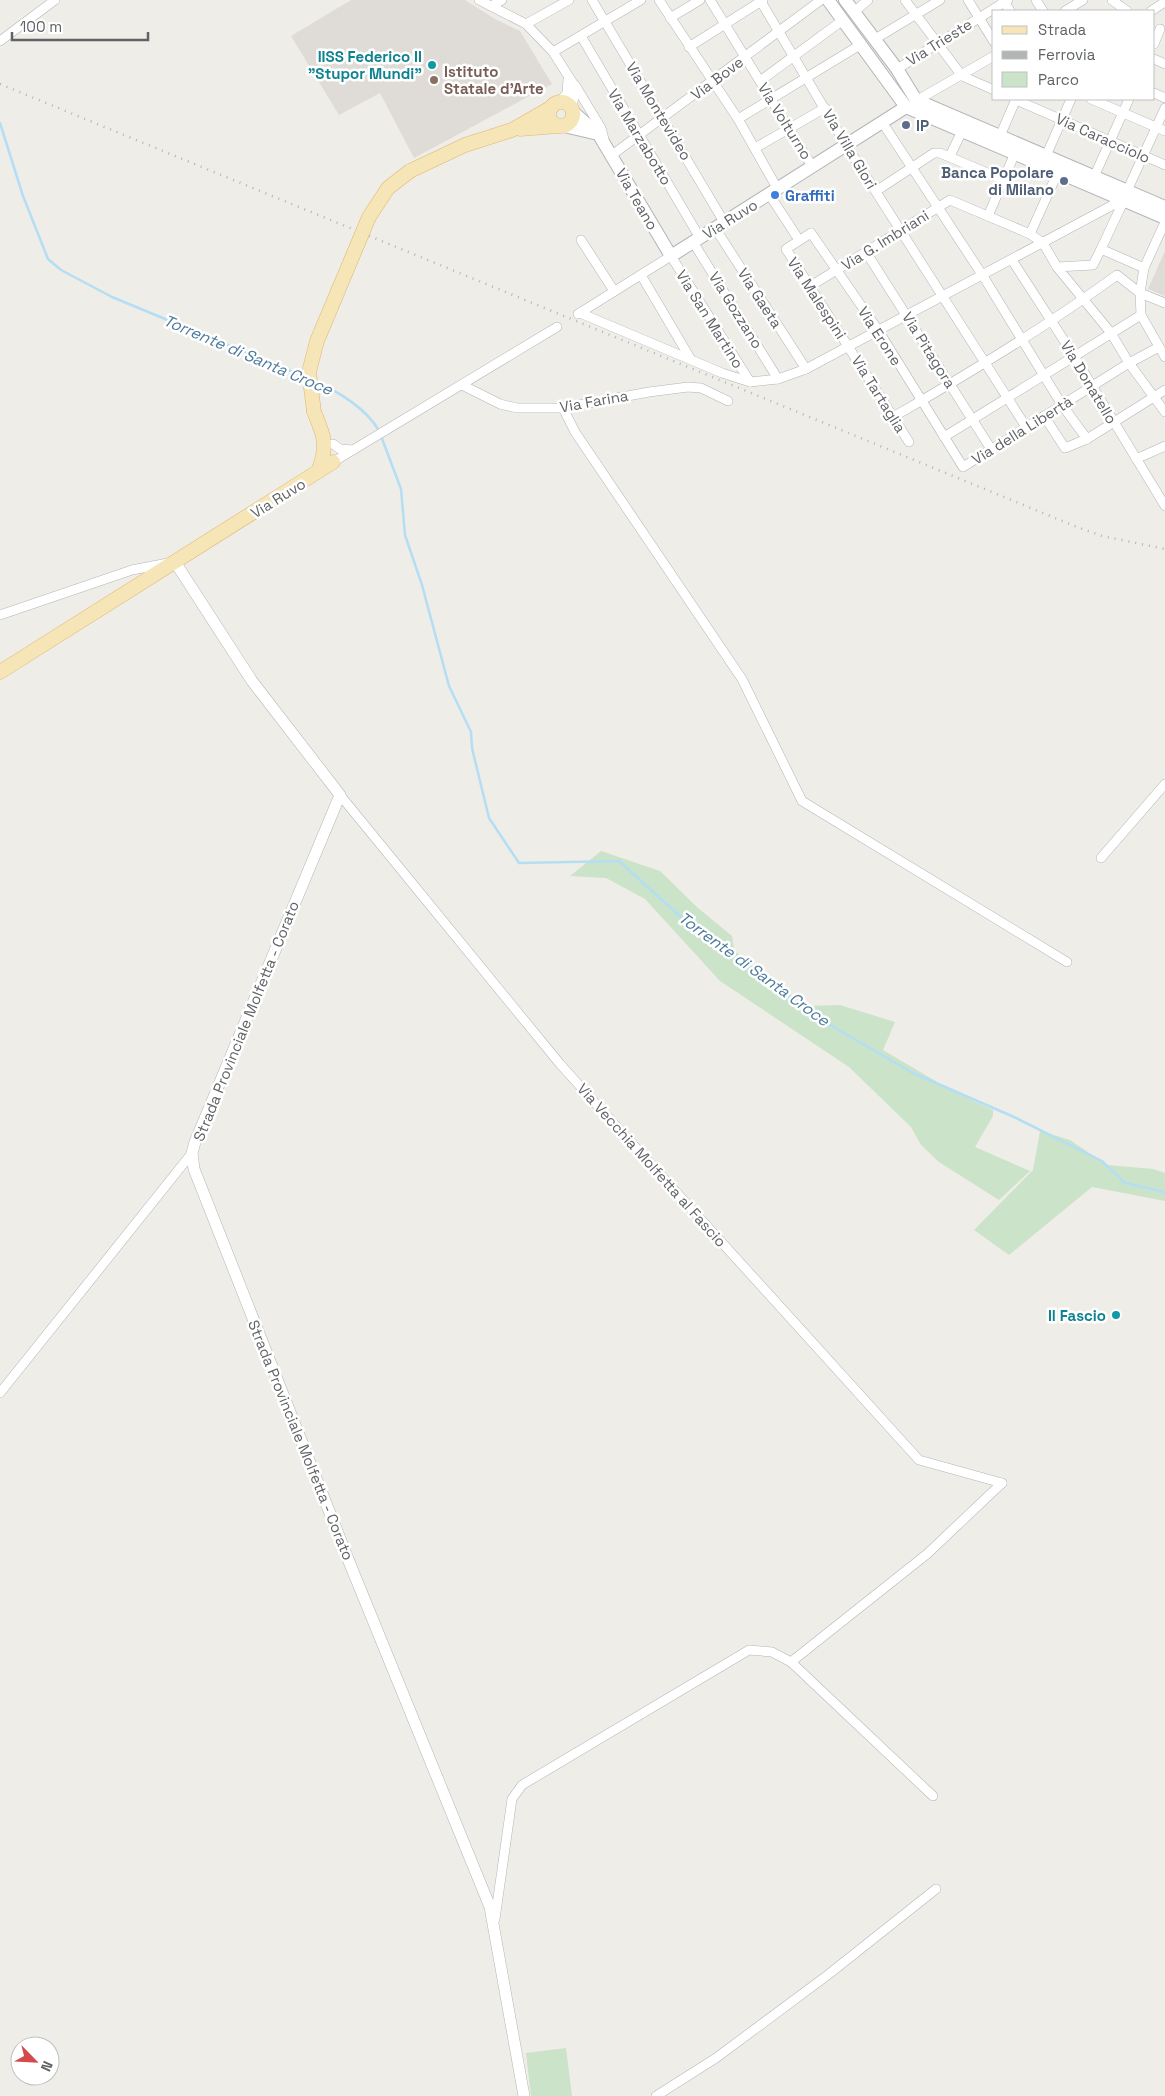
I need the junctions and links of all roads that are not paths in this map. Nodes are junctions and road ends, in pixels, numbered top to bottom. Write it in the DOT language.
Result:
graph roads {
  1 [pos="55,0"];
  2 [pos="479,0"];
  3 [pos="502,0"];
  4 [pos="570,0"];
  5 [pos="592,0"];
  6 [pos="641,0"];
  7 [pos="659,0"];
  8 [pos="700,0"];
  9 [pos="710,0"];
  10 [pos="821,0"];
  11 [pos="828,0"];
  12 [pos="845,0"];
  13 [pos="868,0"];
  14 [pos="905,0"];
  15 [pos="940,0"];
  16 [pos="968,0"];
  17 [pos="1112,0"];
  18 [pos="761,1"];
  19 [pos="1005,1"];
  20 [pos="1165,2"];
  21 [pos="491,6"];
  22 [pos="1126,10"];
  23 [pos="1153,10"];
  24 [pos="854,12"];
  25 [pos="916,14"];
  26 [pos="979,17"];
  27 [pos="670,18"];
  28 [pos="843,20"];
  29 [pos="606,21"];
  30 [pos="526,24"];
  31 [pos="726,24"];
  32 [pos="1160,29"];
  33 [pos="780,32"];
  34 [pos="581,36"];
  35 [pos="875,39"];
  36 [pos="992,39"];
  37 [pos="0,41"];
  38 [pos="1155,42"];
  39 [pos="938,44"];
  40 [pos="860,45"];
  41 [pos="689,47"];
  42 [pos="553,52"];
  43 [pos="794,56"];
  44 [pos="746,57"];
  45 [pos="992,57"];
  46 [pos="897,69"];
  47 [pos="962,76"];
  48 [pos="569,77"];
  49 [pos="807,78"];
  50 [pos="760,81"];
  51 [pos="713,82"];
  52 [pos="992,89"];
  53 [pos="772,99"];
  54 [pos="1015,100"];
  55 [pos="1017,100"];
  56 [pos="1071,100"];
  57 [pos="1092,100"];
  58 [pos="1129,100"];
  59 [pos="911,104"];
  60 [pos="564,108"];
  61 [pos="825,108"];
  62 [pos="1165,108"];
  63 [pos="1123,113"];
  64 [pos="664,118"];
  65 [pos="738,119"];
  66 [pos="1062,120"];
  67 [pos="882,122"];
  68 [pos="561,126"];
  69 [pos="790,128"];
  70 [pos="1161,129"];
  71 [pos="512,130"];
  72 [pos="962,131"];
  73 [pos="640,136"];
  74 [pos="1000,136"];
  75 [pos="601,139"];
  76 [pos="1110,141"];
  77 [pos="846,145"];
  78 [pos="755,148"];
  79 [pos="1016,153"];
  80 [pos="612,155"];
  81 [pos="950,156"];
  82 [pos="1046,156"];
  83 [pos="1143,156"];
  84 [pos="812,166"];
  85 [pos="1165,166"];
  86 [pos="911,168"];
  87 [pos="1058,172"];
  88 [pos="1094,177"];
  89 [pos="1004,180"];
  90 [pos="773,191"];
  91 [pos="876,191"];
  92 [pos="1126,195"];
  93 [pos="1165,207"];
  94 [pos="937,208"];
  95 [pos="988,216"];
  96 [pos="1165,218"];
  97 [pos="1165,222"];
  98 [pos="720,225"];
  99 [pos="901,230"];
  100 [pos="1030,234"];
  101 [pos="581,240"];
  102 [pos="696,240"];
  103 [pos="799,240"];
  104 [pos="1043,243"];
  105 [pos="1101,249"];
  106 [pos="866,252"];
  107 [pos="670,256"];
  108 [pos="1012,260"];
  109 [pos="1058,267"];
  110 [pos="1144,268"];
  111 [pos="836,270"];
  112 [pos="641,275"];
  113 [pos="982,276"];
  114 [pos="810,287"];
  115 [pos="614,292"];
  116 [pos="1140,293"];
  117 [pos="944,296"];
  118 [pos="1083,300"];
  119 [pos="1165,302"];
  120 [pos="908,315"];
  121 [pos="1140,315"];
  122 [pos="1050,320"];
  123 [pos="558,327"];
  124 [pos="878,330"];
  125 [pos="1111,333"];
  126 [pos="1020,340"];
  127 [pos="848,346"];
  128 [pos="1159,347"];
  129 [pos="1074,356"];
  130 [pos="1165,357"];
  131 [pos="690,358"];
  132 [pos="986,362"];
  133 [pos="1129,363"];
  134 [pos="806,369"];
  135 [pos="1043,375"];
  136 [pos="778,379"];
  137 [pos="750,382"];
  138 [pos="950,383"];
  139 [pos="462,386"];
  140 [pos="1092,387"];
  141 [pos="1165,390"];
  142 [pos="1007,397"];
  143 [pos="1154,398"];
  144 [pos="728,401"];
  145 [pos="921,401"];
  146 [pos="1062,405"];
  147 [pos="563,408"];
  148 [pos="1165,412"];
  149 [pos="1044,416"];
  150 [pos="893,417"];
  151 [pos="971,420"];
  152 [pos="1113,422"];
  153 [pos="1026,427"];
  154 [pos="944,437"];
  155 [pos="1087,439"];
  156 [pos="909,442"];
  157 [pos="1165,446"];
  158 [pos="360,448"];
  159 [pos="991,449"];
  160 [pos="331,452"];
  161 [pos="1136,459"];
  162 [pos="963,467"];
  163 [pos="1165,506"];
  164 [pos="175,562"];
  165 [pos="0,615"];
  166 [pos="0,672"];
  167 [pos="1165,784"];
  168 [pos="340,794"];
  169 [pos="1102,858"];
  170 [pos="1067,962"];
  171 [pos="192,1153"];
  172 [pos="0,1393"];
  173 [pos="791,1662"];
  174 [pos="933,1796"];
  175 [pos="936,1889"];
  176 [pos="494,1923"];
  177 [pos="524,2096"];
  178 [pos="656,2096"];
  1 -- 37 [label="street"];
  2 -- 21 [label="street, Via Teano"];
  3 -- 21 [label="street"];
  4 -- 30 [label="street"];
  5 -- 29 [label="street, Via Montevideo"];
  6 -- 29 [label="street"];
  7 -- 27 [label="street"];
  8 -- 27 [label="street"];
  9 -- 31 [label="street, Via Volturno"];
  10 -- 33 [label="street, Via Bove"];
  11 -- 28 [label="main road"];
  12 -- 24 [label="main road"];
  13 -- 24 [label="street"];
  14 -- 25 [label="street"];
  15 -- 25 [label="street"];
  16 -- 26 [label="street"];
  17 -- 22 [label="street"];
  18 -- 31 [label="street"];
  18 -- 33 [label="street, Via Villa Glori"];
  19 -- 26 [label="street, Via Trieste"];
  20 -- 23 [label="street"];
  21 -- 30 [label="street, Via Teano"];
  24 -- 35 [label="main road"];
  25 -- 35 [label="street"];
  25 -- 39 [label="street"];
  26 -- 36 [label="street"];
  26 -- 39 [label="street, Via Trieste"];
  27 -- 41 [label="street"];
  28 -- 40 [label="main road"];
  28 -- 43 [label="street"];
  29 -- 34 [label="street"];
  29 -- 64 [label="street, Via Montevideo"];
  30 -- 42 [label="street, Via Teano"];
  31 -- 41 [label="street"];
  31 -- 44 [label="street, Via Volturno"];
  32 -- 38 [label="street"];
  33 -- 43 [label="street, Via Villa Glori"];
  33 -- 44 [label="street, Via Bove"];
  34 -- 42 [label="street"];
  34 -- 73 [label="street, Via Marzabotto"];
  35 -- 46 [label="main road"];
  39 -- 46 [label="street, Via Trieste"];
  39 -- 47 [label="street"];
  40 -- 49 [label="street"];
  40 -- 59 [label="main road"];
  41 -- 51 [label="street"];
  42 -- 48 [label="street, Via Teano"];
  43 -- 49 [label="street, Via Villa Glori"];
  43 -- 50 [label="street"];
  44 -- 50 [label="street, Via Volturno"];
  44 -- 51 [label="street, Via Bove"];
  45 -- 47 [label="street"];
  46 -- 59 [label="main road"];
  47 -- 52 [label="street"];
  47 -- 59 [label="street"];
  48 -- 60 [label="street"];
  48 -- 60 [label="street"];
  48 -- 75 [label="street, Via Teano"];
  49 -- 53 [label="street"];
  49 -- 61 [label="street, Via Villa Glori"];
  50 -- 53 [label="street, Via Volturno"];
  51 -- 64 [label="street, Via Bove"];
  51 -- 65 [label="street"];
  53 -- 65 [label="street"];
  53 -- 69 [label="street, Via Volturno"];
  54 -- 74 [label="street"];
  55 -- 66 [label="street, Via Caracciolo"];
  56 -- 66 [label="street"];
  57 -- 63 [label="street"];
  58 -- 63 [label="street"];
  59 -- 67 [label="main road, Via Ruvo"];
  59 -- 72 [label="main road"];
  59 -- 74 [label="main road"];
  60 -- 68 [label="main road"];
  60 -- 68 [label="main road"];
  60 -- 71 [label="main road"];
  60 -- 75 [label="main road, Via Teano"];
  61 -- 69 [label="street"];
  61 -- 77 [label="street, Via Villa Glori"];
  62 -- 70 [label="street"];
  63 -- 70 [label="street"];
  63 -- 76 [label="street"];
  64 -- 73 [label="street, Via Bove"];
  64 -- 98 [label="street, Via Montevideo"];
  65 -- 78 [label="street"];
  66 -- 76 [label="street, Via Caracciolo"];
  66 -- 82 [label="street"];
  67 -- 77 [label="main road, Via Ruvo"];
  67 -- 86 [label="street"];
  68 -- 71 [label="main road"];
  68 -- 75 [label="main road"];
  69 -- 78 [label="street"];
  69 -- 84 [label="street, Via Volturno"];
  70 -- 83 [label="street"];
  71 -- 160 [label="main road, bridge"];
  72 -- 79 [label="main road"];
  72 -- 81 [label="street"];
  73 -- 80 [label="street, Via Bove"];
  73 -- 102 [label="street, Via Marzabotto"];
  74 -- 82 [label="main road"];
  75 -- 80 [label="main road, Via Teano"];
  76 -- 83 [label="street, Via Caracciolo"];
  76 -- 88 [label="street"];
  77 -- 84 [label="main road, Via Ruvo"];
  77 -- 91 [label="street, Via Villa Glori"];
  78 -- 90 [label="street"];
  79 -- 87 [label="main road"];
  79 -- 89 [label="street"];
  80 -- 107 [label="main road, Via Teano"];
  81 -- 86 [label="street"];
  81 -- 89 [label="street"];
  82 -- 88 [label="main road"];
  83 -- 85 [label="street, Via Caracciolo"];
  83 -- 92 [label="street"];
  84 -- 90 [label="main road, Via Ruvo"];
  86 -- 91 [label="street"];
  86 -- 94 [label="street"];
  87 -- 92 [label="main road"];
  87 -- 100 [label="street"];
  88 -- 92 [label="main road"];
  89 -- 95 [label="street"];
  90 -- 98 [label="main road, Via Ruvo"];
  90 -- 103 [label="street"];
  91 -- 99 [label="street, Via Villa Glori"];
  92 -- 93 [label="main road"];
  92 -- 96 [label="main road"];
  92 -- 104 [label="street"];
  92 -- 105 [label="street"];
  94 -- 95 [label="street, Via G. Imbriani"];
  94 -- 99 [label="street, Via G. Imbriani"];
  94 -- 113 [label="street"];
  95 -- 100 [label="street, Via G. Imbriani"];
  97 -- 110 [label="street"];
  98 -- 102 [label="main road, Via Ruvo"];
  98 -- 134 [label="street, Via Gaeta"];
  99 -- 106 [label="street, Via G. Imbriani"];
  99 -- 117 [label="street, Via Villa Glori"];
  100 -- 104 [label="street, Via G. Imbriani"];
  101 -- 115 [label="street"];
  102 -- 107 [label="main road, Via Ruvo"];
  102 -- 136 [label="street, Via Gozzano"];
  103 -- 111 [label="street, Via Erone"];
  103 -- 114 [label="street, Via Malespini"];
  104 -- 108 [label="street"];
  104 -- 109 [label="street"];
  105 -- 109 [label="street"];
  105 -- 110 [label="street"];
  106 -- 111 [label="street, Via G. Imbriani"];
  106 -- 120 [label="street, Via Pitagora"];
  107 -- 112 [label="street, Via Ruvo"];
  107 -- 137 [label="street, Via San Martino"];
  108 -- 113 [label="street"];
  108 -- 122 [label="street, Via Donatello"];
  109 -- 118 [label="street"];
  110 -- 116 [label="street"];
  111 -- 114 [label="street, Via G. Imbriani"];
  111 -- 124 [label="street, Via Erone"];
  112 -- 115 [label="street, Via Ruvo"];
  112 -- 131 [label="street"];
  113 -- 117 [label="street"];
  113 -- 126 [label="street"];
  114 -- 127 [label="street, Via Malespini"];
  115 -- 131 [label="street, Via Ruvo"];
  116 -- 118 [label="street"];
  116 -- 119 [label="street"];
  116 -- 121 [label="street"];
  117 -- 120 [label="street"];
  117 -- 132 [label="street, Via Villa Glori"];
  118 -- 122 [label="street"];
  118 -- 125 [label="street"];
  120 -- 124 [label="street"];
  120 -- 138 [label="street, Via Pitagora"];
  121 -- 125 [label="street"];
  121 -- 128 [label="street"];
  122 -- 126 [label="street"];
  122 -- 129 [label="street, Via Donatello"];
  123 -- 139 [label="street, Via Ruvo"];
  124 -- 127 [label="street"];
  124 -- 145 [label="street, Via Erone"];
  125 -- 129 [label="street"];
  125 -- 133 [label="street"];
  126 -- 132 [label="street"];
  126 -- 135 [label="street"];
  127 -- 134 [label="street"];
  127 -- 150 [label="street, Via Tartaglia"];
  128 -- 130 [label="street"];
  128 -- 133 [label="street, Via della Libertà"];
  129 -- 135 [label="street"];
  129 -- 140 [label="street, Via Donatello"];
  131 -- 137 [label="street"];
  132 -- 138 [label="street"];
  132 -- 142 [label="street, Via Villa Glori"];
  133 -- 140 [label="street, Via della Libertà"];
  133 -- 143 [label="street"];
  134 -- 136 [label="street"];
  135 -- 142 [label="street"];
  135 -- 146 [label="street"];
  136 -- 137 [label="street"];
  138 -- 145 [label="street"];
  138 -- 151 [label="street, Via Pitagora"];
  139 -- 147 [label="street, Via Farina"];
  139 -- 158 [label="street, Via Ruvo"];
  140 -- 146 [label="street, Via della Libertà"];
  140 -- 152 [label="street, Via Donatello"];
  141 -- 143 [label="street"];
  142 -- 151 [label="street"];
  142 -- 153 [label="street, Via Villa Glori"];
  143 -- 148 [label="street"];
  143 -- 152 [label="street"];
  144 -- 147 [label="street, Via Farina"];
  145 -- 150 [label="street"];
  145 -- 154 [label="street, Via Erone"];
  146 -- 149 [label="street, Via della Libertà"];
  146 -- 155 [label="street"];
  147 -- 170 [label="street"];
  149 -- 153 [label="street, Via della Libertà"];
  149 -- 155 [label="street"];
  150 -- 156 [label="street, Via Tartaglia"];
  151 -- 154 [label="street"];
  151 -- 159 [label="street, Via Pitagora"];
  152 -- 155 [label="street"];
  152 -- 161 [label="street, Via Donatello"];
  153 -- 159 [label="street, Via della Libertà"];
  154 -- 162 [label="street, Via Erone"];
  157 -- 161 [label="street"];
  158 -- 160 [label="street, Via Ruvo"];
  158 -- 160 [label="street"];
  159 -- 162 [label="street, Via della Libertà"];
  160 -- 164 [label="main road, Via Ruvo"];
  161 -- 163 [label="street, Via Donatello"];
  164 -- 165 [label="street"];
  164 -- 166 [label="main road, Via Ruvo"];
  164 -- 168 [label="street"];
  167 -- 169 [label="street"];
  168 -- 171 [label="street, Strada Provinciale Molfetta - Corato"];
  168 -- 173 [label="street, Via Vecchia Molfetta al Fascio"];
  171 -- 172 [label="street"];
  171 -- 176 [label="street, Strada Provinciale Molfetta - Corato"];
  173 -- 174 [label="street"];
  173 -- 176 [label="street"];
  175 -- 178 [label="street"];
  176 -- 177 [label="street, Strada Provinciale Molfetta - Corato"];
}
